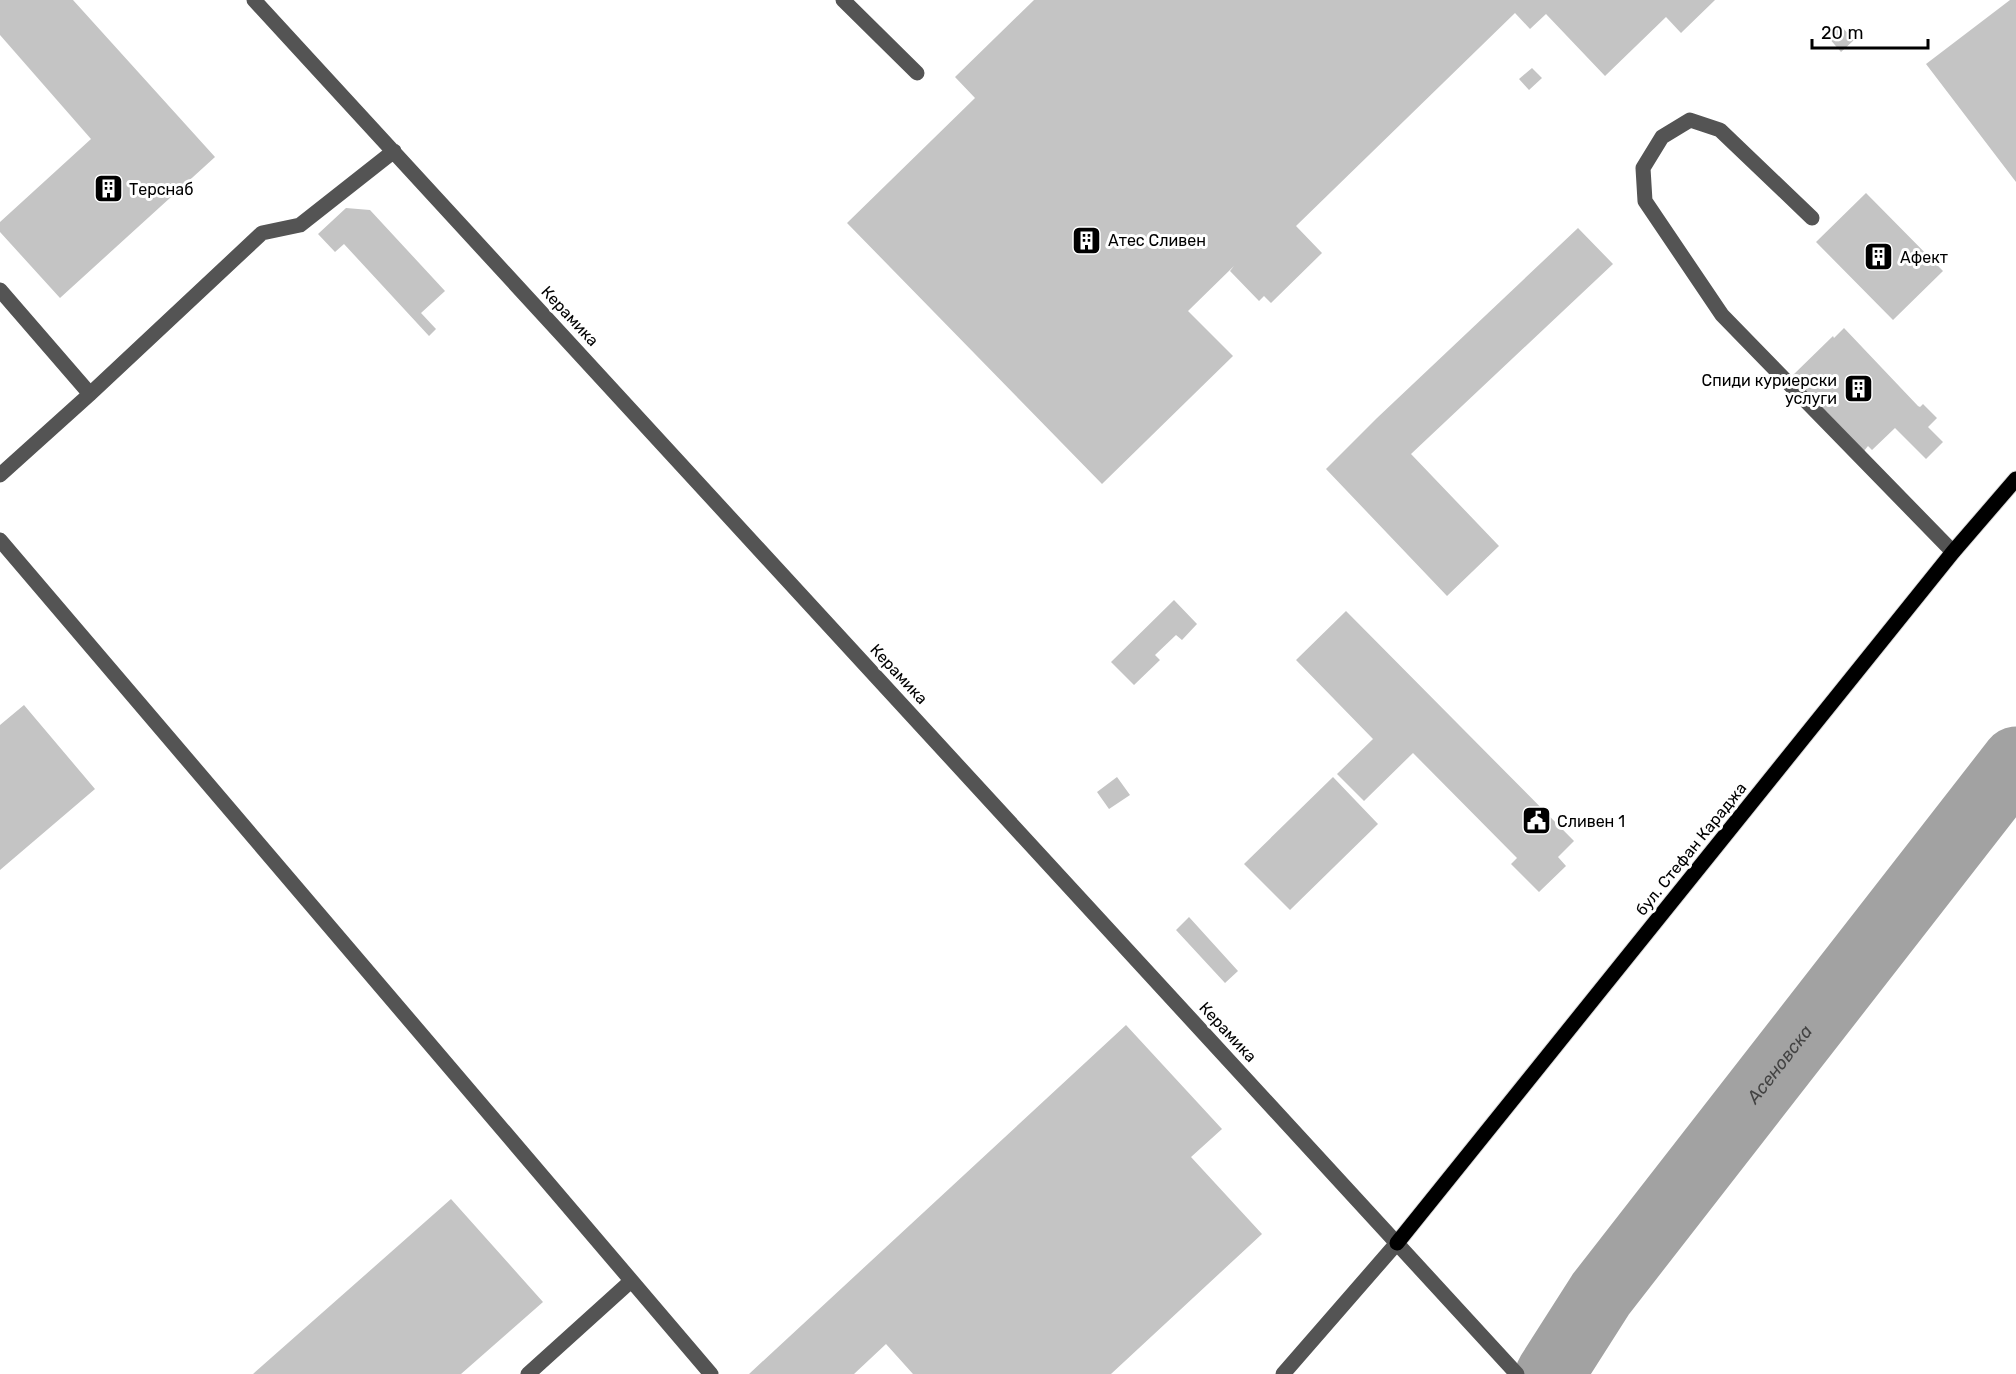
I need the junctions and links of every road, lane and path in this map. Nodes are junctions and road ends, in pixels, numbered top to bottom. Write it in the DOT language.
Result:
graph roads {
  1 [pos="254,0"];
  2 [pos="843,0"];
  3 [pos="917,73"];
  4 [pos="394,151"];
  5 [pos="1812,218"];
  6 [pos="0,290"];
  7 [pos="90,394"];
  8 [pos="0,475"];
  9 [pos="2016,479"];
  10 [pos="0,540"];
  11 [pos="1953,552"];
  12 [pos="1397,1243"];
  13 [pos="631,1281"];
  14 [pos="528,1374"];
  15 [pos="711,1374"];
  16 [pos="1283,1374"];
  17 [pos="1517,1374"];
  1 -- 4 [label="street, Керамика"];
  2 -- 3 [label="street"];
  4 -- 7 [label="street"];
  4 -- 12 [label="street, Керамика"];
  5 -- 11 [label="street"];
  6 -- 7 [label="street"];
  7 -- 8 [label="street"];
  9 -- 11 [label="main road, бул. Стефан Караджа"];
  10 -- 13 [label="street"];
  11 -- 12 [label="main road, бул. Стефан Караджа"];
  12 -- 16 [label="street"];
  12 -- 17 [label="street, Керамика"];
  13 -- 14 [label="street"];
  13 -- 15 [label="street"];
}
